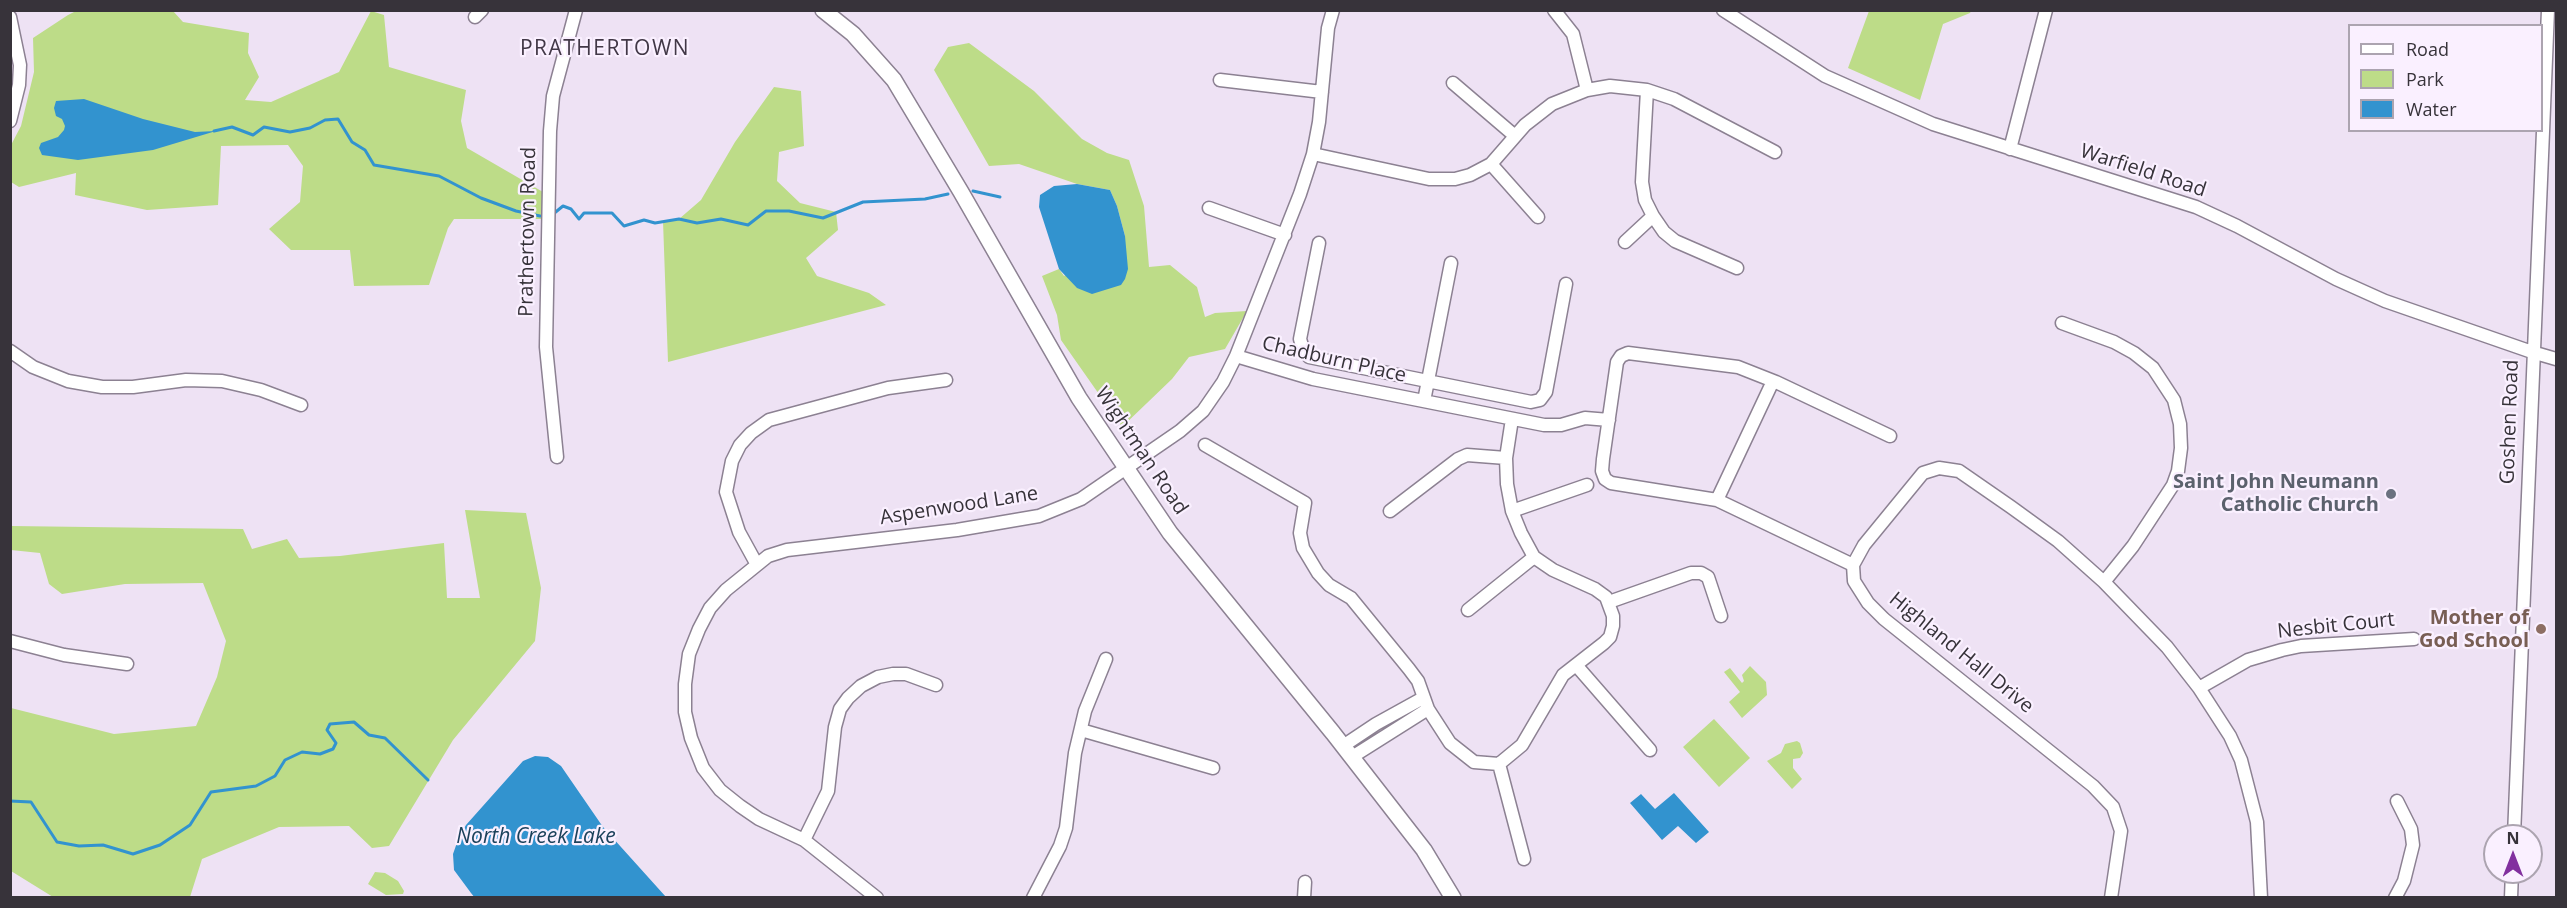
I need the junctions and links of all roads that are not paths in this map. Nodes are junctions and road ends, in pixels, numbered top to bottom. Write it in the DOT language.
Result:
graph roads {
  1 [pos="576,10"];
  2 [pos="823,10"];
  3 [pos="1333,10"];
  4 [pos="1554,10"];
  5 [pos="1723,10"];
  6 [pos="2046,10"];
  7 [pos="2548,10"];
  8 [pos="10,17"];
  9 [pos="1220,80"];
  10 [pos="1453,83"];
  11 [pos="1587,90"];
  12 [pos="1647,90"];
  13 [pos="1323,92"];
  14 [pos="2543,117"];
  15 [pos="10,122"];
  16 [pos="2542,132"];
  17 [pos="1515,136"];
  18 [pos="2010,148"];
  19 [pos="1775,152"];
  20 [pos="1313,154"];
  21 [pos="1491,164"];
  22 [pos="1209,208"];
  23 [pos="1653,216"];
  24 [pos="1538,217"];
  25 [pos="1285,235"];
  26 [pos="1625,242"];
  27 [pos="1319,243"];
  28 [pos="1451,263"];
  29 [pos="1737,268"];
  30 [pos="1566,284"];
  31 [pos="2062,323"];
  32 [pos="10,351"];
  33 [pos="2532,352"];
  34 [pos="1236,356"];
  35 [pos="2556,358"];
  36 [pos="946,380"];
  37 [pos="1428,381"];
  38 [pos="1773,381"];
  39 [pos="1424,400"];
  40 [pos="301,405"];
  41 [pos="1512,419"];
  42 [pos="1609,420"];
  43 [pos="1890,436"];
  44 [pos="1205,445"];
  45 [pos="557,457"];
  46 [pos="1506,458"];
  47 [pos="1127,469"];
  48 [pos="1587,485"];
  49 [pos="1716,500"];
  50 [pos="1390,511"];
  51 [pos="1512,511"];
  52 [pos="1534,556"];
  53 [pos="756,563"];
  54 [pos="1853,565"];
  55 [pos="2104,582"];
  56 [pos="1609,602"];
  57 [pos="1468,610"];
  58 [pos="1721,616"];
  59 [pos="2414,639"];
  60 [pos="10,641"];
  61 [pos="1106,659"];
  62 [pos="127,664"];
  63 [pos="1576,665"];
  64 [pos="936,685"];
  65 [pos="2199,688"];
  66 [pos="1426,703"];
  67 [pos="1080,730"];
  68 [pos="1650,750"];
  69 [pos="1348,752"];
  70 [pos="1499,764"];
  71 [pos="1213,768"];
  72 [pos="2397,801"];
  73 [pos="2514,824"];
  74 [pos="804,840"];
  75 [pos="1524,859"];
  76 [pos="1305,882"];
  77 [pos="877,897"];
  78 [pos="1035,897"];
  79 [pos="1304,897"];
  80 [pos="1453,897"];
  81 [pos="2111,897"];
  82 [pos="2261,897"];
  83 [pos="2395,897"];
  1 -- 45 [label="street, Prathertown Road"];
  2 -- 47 [label="main road, Wightman Road"];
  3 -- 13 [label="street, Aspenwood Lane"];
  4 -- 11 [label="street"];
  5 -- 18 [label="street, Warfield Road"];
  6 -- 18 [label="street"];
  7 -- 14 [label="street, Goshen Road"];
  8 -- 15 [label="street"];
  9 -- 13 [label="street"];
  10 -- 17 [label="street"];
  11 -- 12 [label="street"];
  11 -- 17 [label="street"];
  12 -- 19 [label="street"];
  12 -- 23 [label="street"];
  13 -- 20 [label="street, Aspenwood Lane"];
  16 -- 33 [label="street, Goshen Road"];
  17 -- 21 [label="street"];
  18 -- 33 [label="street, Warfield Road"];
  20 -- 21 [label="street"];
  20 -- 25 [label="street, Aspenwood Lane"];
  21 -- 24 [label="street"];
  22 -- 25 [label="street"];
  23 -- 26 [label="street"];
  23 -- 29 [label="street"];
  25 -- 34 [label="street, Aspenwood Lane"];
  27 -- 37 [label="street, Chadburn Place"];
  28 -- 37 [label="street, Chadburn Place"];
  30 -- 37 [label="street, Chadburn Place"];
  31 -- 55 [label="street"];
  32 -- 40 [label="street"];
  33 -- 35 [label="street, Warfield Road"];
  33 -- 73 [label="street, Goshen Road"];
  34 -- 39 [label="street, Chadburn Place"];
  34 -- 47 [label="street, Aspenwood Lane"];
  36 -- 53 [label="street"];
  37 -- 39 [label="street, Chadburn Place"];
  38 -- 42 [label="street"];
  38 -- 43 [label="street"];
  38 -- 49 [label="street"];
  39 -- 41 [label="street, Chadburn Place"];
  41 -- 42 [label="street, Chadburn Place"];
  41 -- 46 [label="street"];
  42 -- 49 [label="street"];
  44 -- 66 [label="street"];
  46 -- 50 [label="street"];
  46 -- 51 [label="street"];
  47 -- 53 [label="street, Aspenwood Lane"];
  47 -- 69 [label="main road, Wightman Road"];
  48 -- 51 [label="street"];
  49 -- 54 [label="street"];
  51 -- 52 [label="street"];
  52 -- 56 [label="street"];
  52 -- 57 [label="street"];
  53 -- 74 [label="street, Aspenwood Lane"];
  54 -- 55 [label="street"];
  54 -- 81 [label="street, Highland Hall Drive"];
  55 -- 65 [label="street"];
  56 -- 58 [label="street"];
  56 -- 63 [label="street"];
  59 -- 65 [label="street, Nesbit Court"];
  60 -- 62 [label="street"];
  61 -- 67 [label="street"];
  63 -- 68 [label="street"];
  63 -- 70 [label="street"];
  64 -- 74 [label="street"];
  65 -- 82 [label="street"];
  66 -- 69 [label="street"];
  66 -- 70 [label="street"];
  67 -- 71 [label="street"];
  67 -- 78 [label="street"];
  69 -- 80 [label="main road, Wightman Road"];
  70 -- 75 [label="street"];
  72 -- 83 [label="street"];
  74 -- 77 [label="street, Aspenwood Lane"];
  76 -- 79 [label="street"];
}
